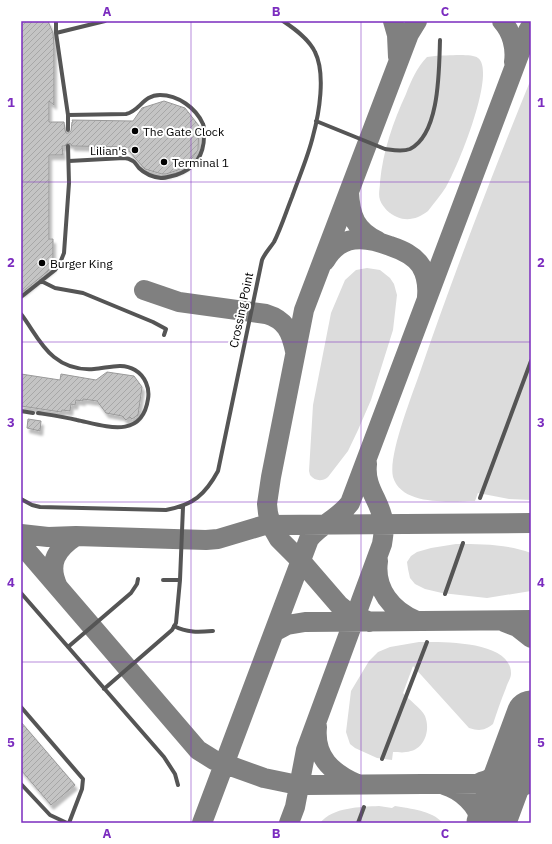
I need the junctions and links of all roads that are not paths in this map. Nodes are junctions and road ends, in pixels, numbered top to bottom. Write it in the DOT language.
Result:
graph roads {
  1 [pos="56,21"];
  2 [pos="105,21"];
  3 [pos="283,21"];
  4 [pos="56,33"];
  5 [pos="440,40"];
  6 [pos="68,115"];
  7 [pos="316,121"];
  8 [pos="68,130"];
  9 [pos="68,146"];
  10 [pos="69,161"];
  11 [pos="41,281"];
  12 [pos="21,297"];
  13 [pos="21,314"];
  14 [pos="164,335"];
  15 [pos="531,361"];
  16 [pos="21,411"];
  17 [pos="33,413"];
  18 [pos="38,413"];
  19 [pos="480,498"];
  20 [pos="21,499"];
  21 [pos="182,507"];
  22 [pos="463,543"];
  23 [pos="138,579"];
  24 [pos="163,580"];
  25 [pos="180,580"];
  26 [pos="21,593"];
  27 [pos="445,594"];
  28 [pos="174,626"];
  29 [pos="213,631"];
  30 [pos="427,642"];
  31 [pos="68,647"];
  32 [pos="104,689"];
  33 [pos="21,707"];
  34 [pos="382,759"];
  35 [pos="21,784"];
  36 [pos="178,786"];
  37 [pos="364,807"];
  38 [pos="68,823"];
  39 [pos="358,823"];
  1 -- 4 [label="lane"];
  2 -- 4 [label="lane"];
  3 -- 7 [label="lane, Crossing Point"];
  4 -- 6 [label="lane"];
  5 -- 7 [label="lane"];
  6 -- 8 [label="lane"];
  6 -- 10 [label="lane"];
  7 -- 21 [label="lane, Crossing Point"];
  9 -- 10 [label="lane"];
  10 -- 11 [label="lane"];
  11 -- 12 [label="lane"];
  11 -- 14 [label="lane"];
  13 -- 18 [label="lane"];
  15 -- 19 [label="lane"];
  16 -- 17 [label="lane"];
  20 -- 21 [label="lane"];
  21 -- 25 [label="lane"];
  22 -- 27 [label="lane"];
  23 -- 31 [label="lane"];
  24 -- 25 [label="lane"];
  25 -- 28 [label="lane"];
  26 -- 31 [label="lane"];
  28 -- 29 [label="lane"];
  28 -- 32 [label="lane"];
  30 -- 34 [label="lane"];
  31 -- 32 [label="lane"];
  32 -- 36 [label="lane"];
  33 -- 38 [label="lane"];
  35 -- 38 [label="lane"];
  37 -- 39 [label="lane"];
}
